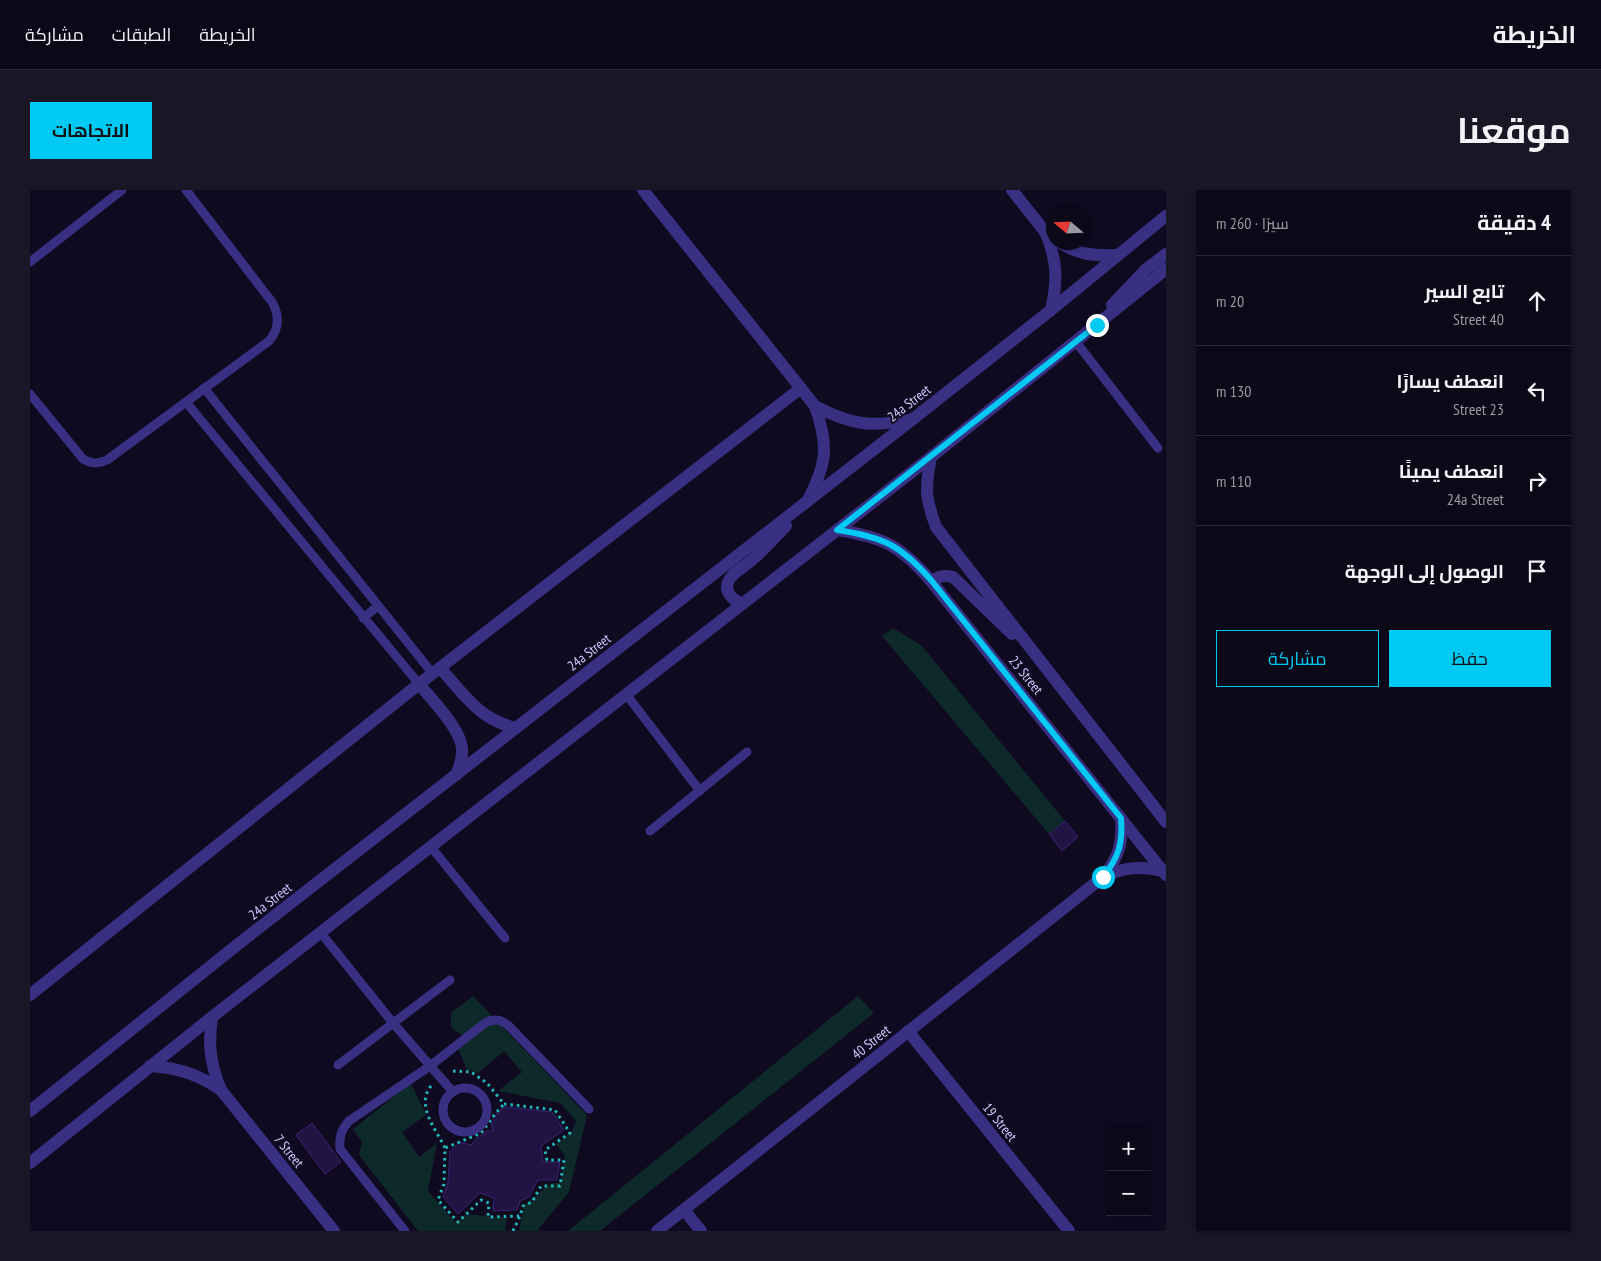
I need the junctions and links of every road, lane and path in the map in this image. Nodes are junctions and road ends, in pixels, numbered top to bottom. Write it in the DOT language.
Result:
graph roads {
  1 [pos="122,190"];
  2 [pos="186,190"];
  3 [pos="643,190"];
  4 [pos="1012,190"];
  5 [pos="1163,222"];
  6 [pos="1046,230"];
  7 [pos="1053,250"];
  8 [pos="1075,250"];
  9 [pos="1166,254"];
  10 [pos="1117,255"];
  11 [pos="30,262"];
  12 [pos="1166,269"];
  13 [pos="1051,310"];
  14 [pos="1097,325"];
  15 [pos="1076,342"];
  16 [pos="204,388"];
  17 [pos="801,388"];
  18 [pos="30,394"];
  19 [pos="186,402"];
  20 [pos="815,406"];
  21 [pos="913,419"];
  22 [pos="1158,448"];
  23 [pos="931,457"];
  24 [pos="804,504"];
  25 [pos="837,530"];
  26 [pos="931,580"];
  27 [pos="742,603"];
  28 [pos="378,606"];
  29 [pos="363,618"];
  30 [pos="1027,644"];
  31 [pos="436,671"];
  32 [pos="419,684"];
  33 [pos="626,694"];
  34 [pos="516,728"];
  35 [pos="747,752"];
  36 [pos="456,774"];
  37 [pos="700,790"];
  38 [pos="1121,818"];
  39 [pos="1166,822"];
  40 [pos="650,831"];
  41 [pos="431,847"];
  42 [pos="1164,873"];
  43 [pos="1103,877"];
  44 [pos="321,933"];
  45 [pos="505,938"];
  46 [pos="450,980"];
  47 [pos="30,995"];
  48 [pos="212,1017"];
  49 [pos="393,1023"];
  50 [pos="908,1031"];
  51 [pos="338,1064"];
  52 [pos="150,1066"];
  53 [pos="430,1066"];
  54 [pos="221,1090"];
  55 [pos="453,1092"];
  56 [pos="589,1109"];
  57 [pos="30,1111"];
  58 [pos="30,1163"];
  59 [pos="684,1210"];
  60 [pos="520,1216"];
  61 [pos="334,1231"];
  62 [pos="405,1231"];
  63 [pos="514,1231"];
  64 [pos="657,1231"];
  65 [pos="700,1231"];
  66 [pos="1069,1231"];
  1 -- 11 [label="lane"];
  2 -- 16 [label="lane"];
  3 -- 17 [label="street"];
  4 -- 6 [label="street"];
  5 -- 10 [label="street, 24a Street"];
  7 -- 13 [label="street"];
  8 -- 10 [label="street"];
  9 -- 14 [label="street"];
  10 -- 13 [label="street, 24a Street"];
  12 -- 14 [label="street"];
  13 -- 21 [label="street, 24a Street"];
  14 -- 15 [label="street"];
  15 -- 22 [label="lane"];
  15 -- 23 [label="street"];
  16 -- 19 [label="lane"];
  16 -- 28 [label="lane"];
  17 -- 20 [label="street"];
  17 -- 31 [label="street"];
  18 -- 19 [label="lane"];
  19 -- 29 [label="lane"];
  20 -- 21 [label="street"];
  20 -- 24 [label="street"];
  21 -- 24 [label="street, 24a Street"];
  23 -- 25 [label="street"];
  23 -- 30 [label="street, 23 Street"];
  24 -- 27 [label="street"];
  24 -- 34 [label="street, 24a Street"];
  25 -- 26 [label="street, 23 Street"];
  25 -- 27 [label="street"];
  26 -- 30 [label="street"];
  26 -- 38 [label="street, 23 Street"];
  27 -- 33 [label="street"];
  28 -- 29 [label="lane"];
  28 -- 31 [label="lane"];
  29 -- 32 [label="lane"];
  30 -- 39 [label="street, 23 Street"];
  31 -- 32 [label="street"];
  31 -- 34 [label="street"];
  32 -- 36 [label="street"];
  32 -- 47 [label="street"];
  33 -- 37 [label="lane"];
  33 -- 41 [label="street"];
  34 -- 36 [label="street, 24a Street"];
  35 -- 37 [label="lane"];
  36 -- 57 [label="street, 24a Street"];
  37 -- 40 [label="lane"];
  38 -- 42 [label="street, 23 Street"];
  38 -- 43 [label="street, 40 Street"];
  41 -- 44 [label="street"];
  41 -- 45 [label="lane"];
  42 -- 43 [label="street, 40 Street"];
  43 -- 50 [label="street, 40 Street"];
  44 -- 48 [label="street"];
  44 -- 49 [label="lane"];
  46 -- 49 [label="lane"];
  48 -- 52 [label="street"];
  48 -- 54 [label="street, 7 Street"];
  49 -- 51 [label="lane"];
  49 -- 53 [label="lane"];
  50 -- 59 [label="street, 40 Street"];
  50 -- 66 [label="street, 19 Street"];
  52 -- 54 [label="street, 7 Street"];
  52 -- 58 [label="street"];
  53 -- 55 [label="lane"];
  53 -- 56 [label="lane"];
  53 -- 62 [label="lane"];
  54 -- 61 [label="street, 7 Street"];
  55 -- 55 [label="lane"];
  59 -- 64 [label="street, 40 Street"];
  59 -- 65 [label="street"];
  60 -- 60 [label="path"];
  60 -- 63 [label="path"];
}
